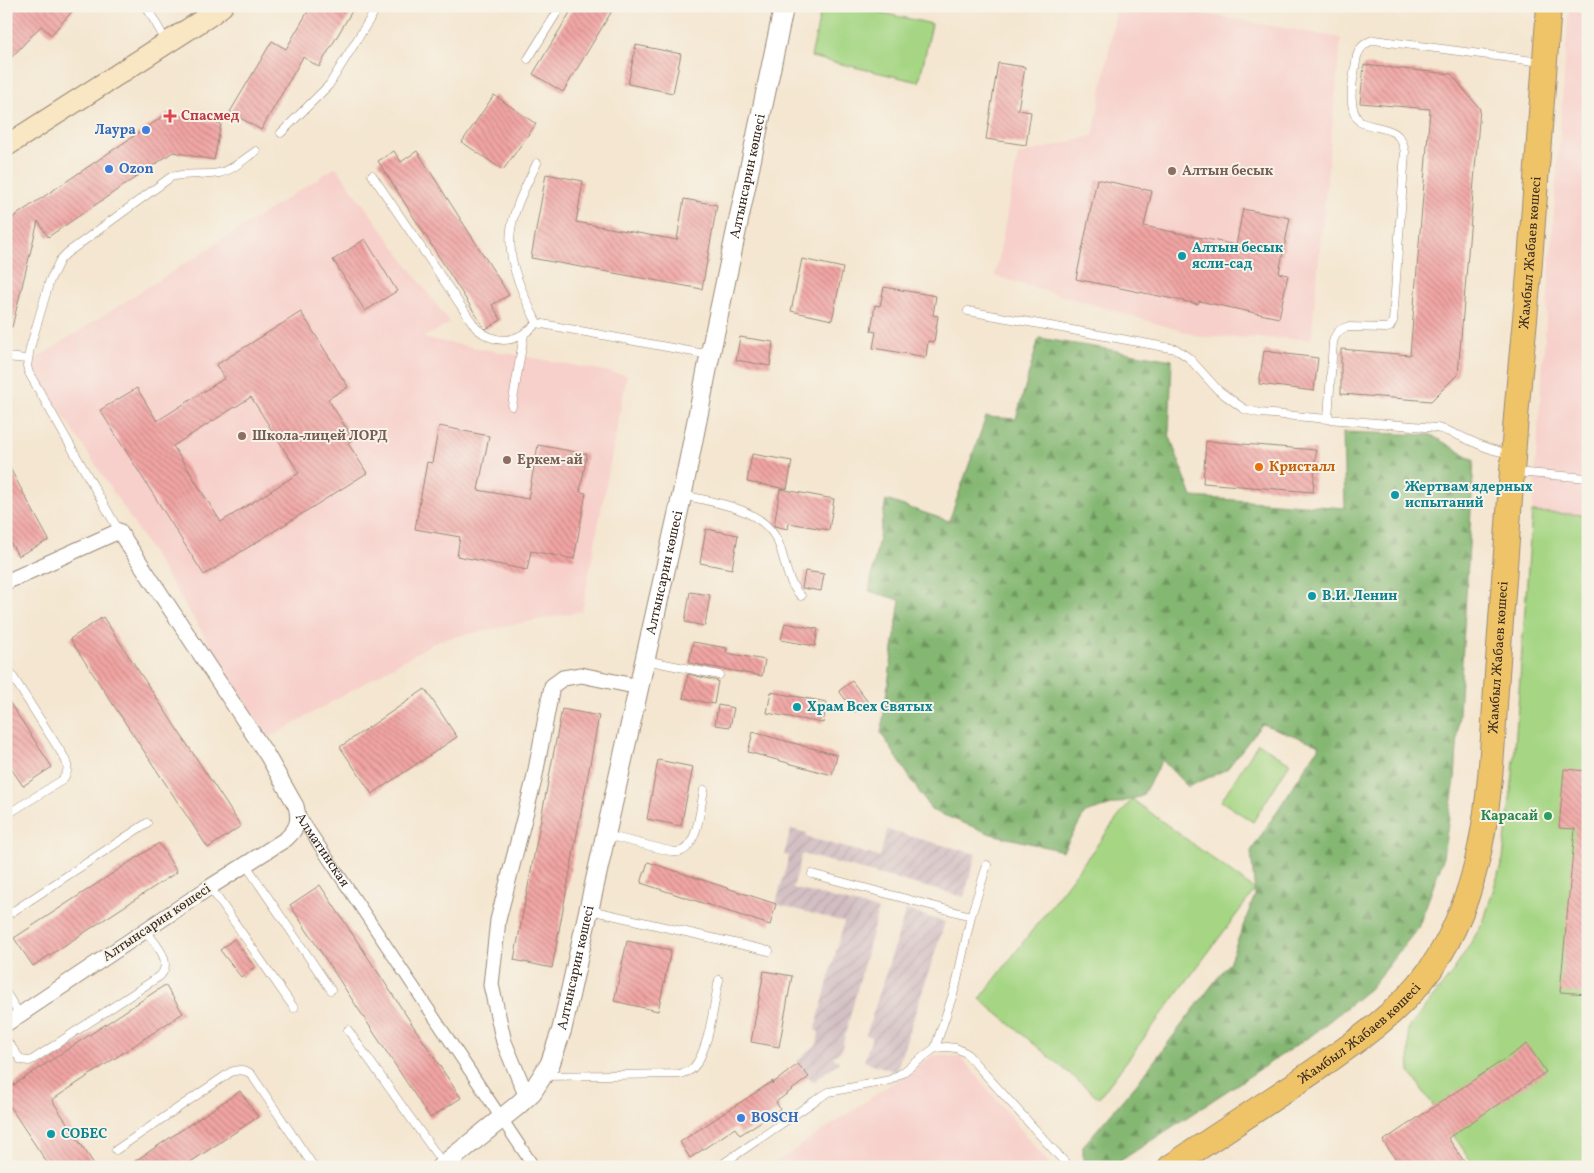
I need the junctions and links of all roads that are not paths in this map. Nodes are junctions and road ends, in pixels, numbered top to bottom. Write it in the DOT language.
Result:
graph roads {
  1 [pos="146,6"];
  2 [pos="222,6"];
  3 [pos="378,6"];
  4 [pos="561,6"];
  5 [pos="784,6"];
  6 [pos="1549,6"];
  7 [pos="168,43"];
  8 [pos="528,59"];
  9 [pos="1544,62"];
  10 [pos="281,133"];
  11 [pos="6,146"];
  12 [pos="256,150"];
  13 [pos="538,163"];
  14 [pos="372,175"];
  15 [pos="968,311"];
  16 [pos="537,323"];
  17 [pos="524,334"];
  18 [pos="710,355"];
  19 [pos="6,357"];
  20 [pos="28,359"];
  21 [pos="512,406"];
  22 [pos="1328,419"];
  23 [pos="1512,463"];
  24 [pos="1588,478"];
  25 [pos="682,495"];
  26 [pos="119,531"];
  27 [pos="6,582"];
  28 [pos="801,596"];
  29 [pos="645,660"];
  30 [pos="6,666"];
  31 [pos="719,674"];
  32 [pos="639,687"];
  33 [pos="704,790"];
  34 [pos="6,815"];
  35 [pos="299,815"];
  36 [pos="147,823"];
  37 [pos="606,835"];
  38 [pos="987,864"];
  39 [pos="246,865"];
  40 [pos="812,874"];
  41 [pos="210,887"];
  42 [pos="590,910"];
  43 [pos="6,916"];
  44 [pos="972,916"];
  45 [pos="146,931"];
  46 [pos="769,951"];
  47 [pos="719,980"];
  48 [pos="331,990"];
  49 [pos="6,994"];
  50 [pos="294,1008"];
  51 [pos="20,1015"];
  52 [pos="6,1024"];
  53 [pos="348,1030"];
  54 [pos="6,1040"];
  55 [pos="935,1048"];
  56 [pos="544,1076"];
  57 [pos="527,1097"];
  58 [pos="502,1119"];
  59 [pos="116,1150"];
  60 [pos="724,1163"];
  61 [pos="443,1166"];
  62 [pos="314,1167"];
  63 [pos="534,1167"];
  64 [pos="1069,1167"];
  65 [pos="1170,1167"];
  1 -- 7 [label="lane"];
  2 -- 7 [label="main road"];
  3 -- 10 [label="lane"];
  4 -- 8 [label="lane"];
  5 -- 18 [label="street, Алтынсарин көшесі"];
  6 -- 9 [label="main road, Жамбыл Жабаев көшесі"];
  7 -- 11 [label="main road"];
  9 -- 22 [label="lane"];
  9 -- 23 [label="main road, Жамбыл Жабаев көшесі"];
  12 -- 20 [label="lane"];
  13 -- 16 [label="lane"];
  14 -- 17 [label="lane"];
  15 -- 22 [label="lane"];
  16 -- 17 [label="lane"];
  16 -- 18 [label="lane"];
  17 -- 21 [label="lane"];
  18 -- 25 [label="street, Алтынсарин көшесі"];
  19 -- 20 [label="lane"];
  20 -- 26 [label="lane"];
  22 -- 23 [label="lane"];
  23 -- 24 [label="lane"];
  23 -- 65 [label="main road, Жамбыл Жабаев көшесі"];
  25 -- 28 [label="lane"];
  25 -- 29 [label="street, Алтынсарин көшесі"];
  26 -- 27 [label="street"];
  26 -- 35 [label="street, Алматинская"];
  29 -- 31 [label="lane"];
  29 -- 32 [label="street, Алтынсарин көшесі"];
  30 -- 34 [label="lane"];
  32 -- 37 [label="street, Алтынсарин көшесі"];
  32 -- 57 [label="street"];
  33 -- 37 [label="lane"];
  35 -- 39 [label="street, Алтынсарин көшесі"];
  35 -- 58 [label="street, Алматинская"];
  36 -- 43 [label="lane"];
  37 -- 42 [label="street, Алтынсарин көшесі"];
  38 -- 44 [label="lane"];
  39 -- 41 [label="street, Алтынсарин көшесі"];
  39 -- 48 [label="lane"];
  40 -- 44 [label="lane"];
  41 -- 45 [label="street, Алтынсарин көшесі"];
  41 -- 50 [label="lane"];
  42 -- 46 [label="lane"];
  42 -- 56 [label="street, Алтынсарин көшесі"];
  44 -- 55 [label="lane"];
  45 -- 51 [label="street, Алтынсарин көшесі"];
  45 -- 54 [label="lane"];
  47 -- 56 [label="lane"];
  49 -- 51 [label="lane"];
  51 -- 52 [label="street, Алтынсарин көшесі"];
  53 -- 61 [label="lane"];
  55 -- 60 [label="lane"];
  55 -- 64 [label="lane"];
  56 -- 57 [label="street, Алтынсарин көшесі"];
  57 -- 58 [label="street, Алтынсарин көшесі"];
  58 -- 61 [label="street, Алтынсарин көшесі"];
  58 -- 63 [label="street, Алматинская"];
  59 -- 62 [label="lane"];
}
